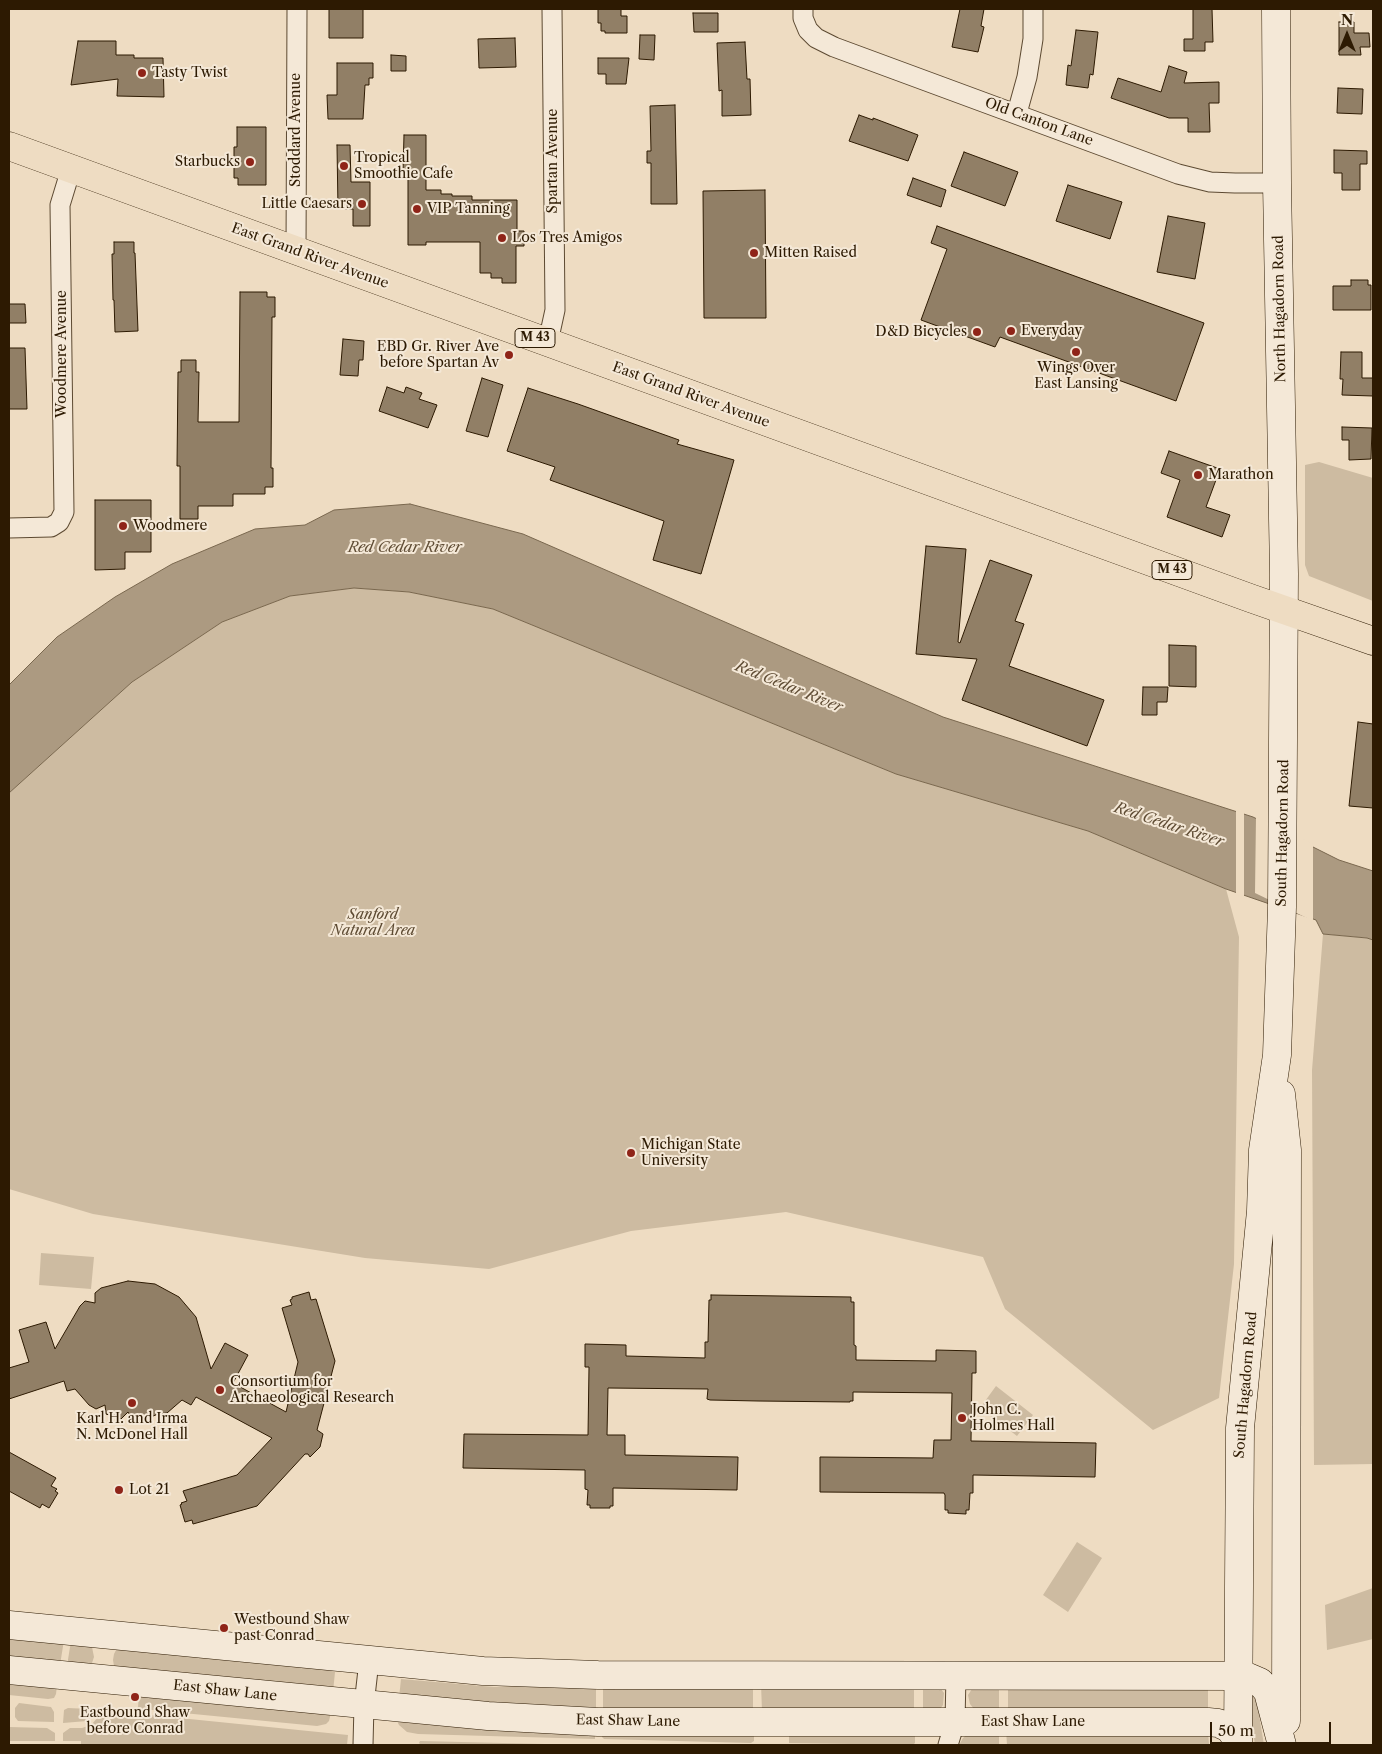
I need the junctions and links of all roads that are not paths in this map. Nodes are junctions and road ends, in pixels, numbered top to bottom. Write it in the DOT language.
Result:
graph roads {
  1 [pos="297,9"];
  2 [pos="552,9"];
  3 [pos="803,9"];
  4 [pos="1033,9"];
  5 [pos="1276,9"];
  6 [pos="1017,113"];
  7 [pos="9,146"];
  8 [pos="71,169"];
  9 [pos="1277,183"];
  10 [pos="296,251"];
  11 [pos="548,342"];
  12 [pos="9,528"];
  13 [pos="1284,610"];
  14 [pos="1373,641"];
  15 [pos="1277,1055"];
  16 [pos="9,1624"];
  17 [pos="369,1661"];
  18 [pos="9,1670"];
  19 [pos="956,1675"];
  20 [pos="1238,1676"];
  21 [pos="364,1705"];
  22 [pos="952,1734"];
  23 [pos="363,1745"];
  24 [pos="1238,1745"];
  25 [pos="1284,1745"];
  1 -- 10 [label="street, Stoddard Avenue"];
  2 -- 11 [label="street, Spartan Avenue"];
  3 -- 6 [label="street, Old Canton Lane"];
  4 -- 6 [label="street"];
  5 -- 9 [label="street, North Hagadorn Road"];
  6 -- 9 [label="street, Old Canton Lane"];
  7 -- 8 [label="main road, East Grand River Avenue / M 43"];
  8 -- 10 [label="main road, East Grand River Avenue / M 43"];
  8 -- 12 [label="street, Woodmere Avenue"];
  9 -- 13 [label="street, North Hagadorn Road"];
  10 -- 11 [label="main road, East Grand River Avenue / M 43"];
  11 -- 13 [label="main road, East Grand River Avenue / M 43"];
  13 -- 14 [label="main road, East Grand River Avenue / M 43"];
  13 -- 15 [label="street, South Hagadorn Road"];
  15 -- 20 [label="street, South Hagadorn Road"];
  15 -- 25 [label="street, South Hagadorn Road"];
  16 -- 17 [label="street"];
  17 -- 19 [label="street"];
  17 -- 21 [label="street"];
  18 -- 21 [label="street, East Shaw Lane"];
  19 -- 20 [label="street"];
  19 -- 22 [label="street"];
  20 -- 24 [label="street, South Hagadorn Road"];
  20 -- 25 [label="street"];
  21 -- 22 [label="street, East Shaw Lane"];
  21 -- 23 [label="street"];
  22 -- 24 [label="street, East Shaw Lane"];
}
